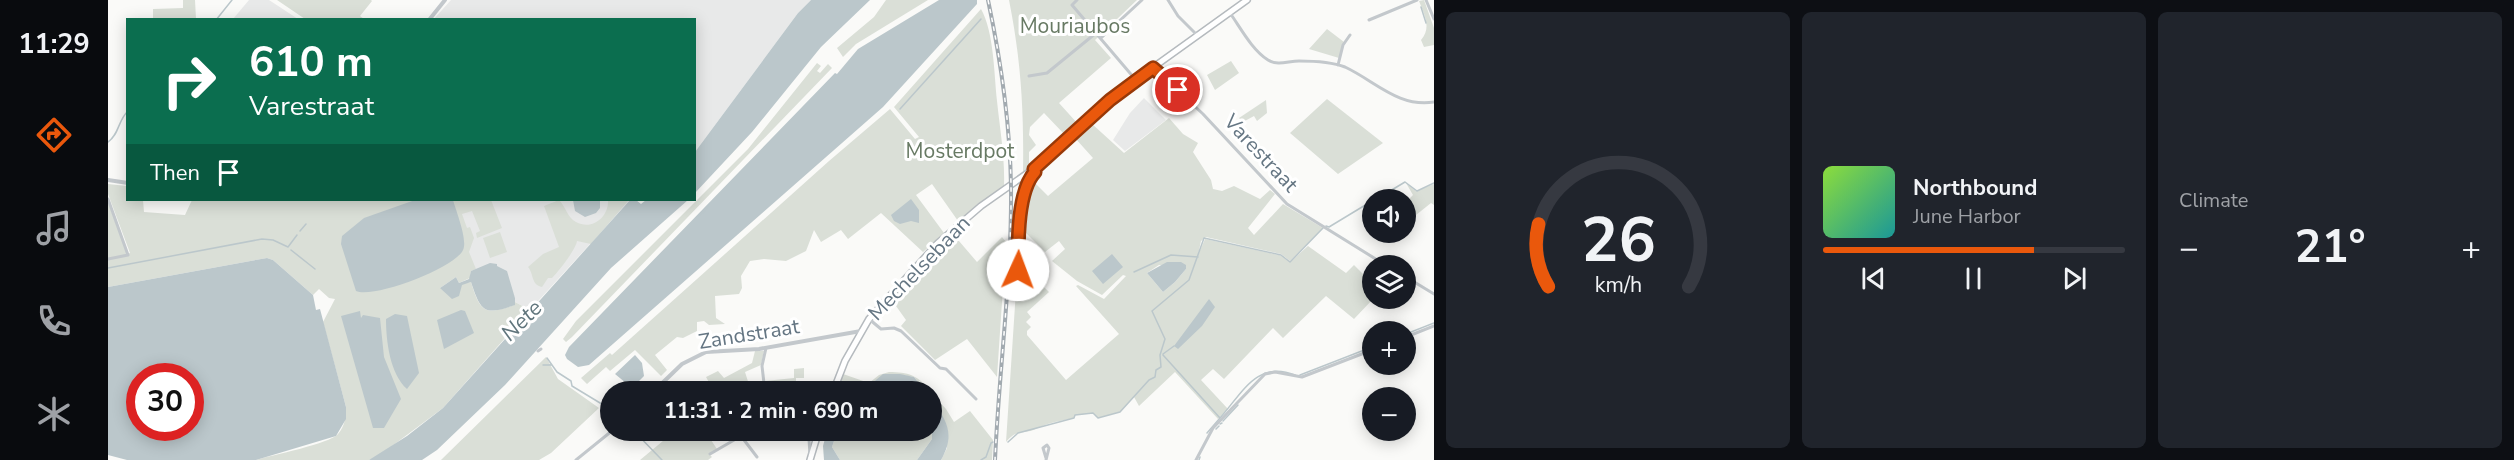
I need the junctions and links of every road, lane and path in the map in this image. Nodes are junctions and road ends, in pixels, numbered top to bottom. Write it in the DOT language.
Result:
graph roads {
  1 [pos="445,0"];
  2 [pos="1077,0"];
  3 [pos="1142,0"];
  4 [pos="1168,0"];
  5 [pos="1247,0"];
  6 [pos="1418,0"];
  7 [pos="1426,0"];
  8 [pos="1230,13"];
  9 [pos="431,18"];
  10 [pos="1434,19"];
  11 [pos="1369,20"];
  12 [pos="1096,33"];
  13 [pos="1350,35"];
  14 [pos="1198,36"];
  15 [pos="1101,39"];
  16 [pos="1338,65"];
  17 [pos="1153,68"];
  18 [pos="1029,76"];
  19 [pos="1136,80"];
  20 [pos="1434,102"];
  21 [pos="1034,169"];
  22 [pos="108,180"];
  23 [pos="126,183"];
  24 [pos="108,199"];
  25 [pos="1370,255"];
  26 [pos="108,259"];
  27 [pos="1018,270"];
  28 [pos="1416,283"];
  29 [pos="1434,294"];
  30 [pos="869,319"];
  31 [pos="1434,326"];
  32 [pos="861,331"];
  33 [pos="1416,333"];
  34 [pos="766,348"];
  35 [pos="1362,354"];
  36 [pos="664,381"];
  37 [pos="764,381"];
  38 [pos="837,381"];
  39 [pos="976,399"];
  40 [pos="600,441"];
  41 [pos="732,441"];
  42 [pos="745,441"];
  43 [pos="808,441"];
  44 [pos="816,441"];
  45 [pos="710,454"];
  46 [pos="757,457"];
  47 [pos="810,459"];
  48 [pos="576,460"];
  49 [pos="1196,460"];
  1 -- 9 [label="street"];
  2 -- 12 [label="street"];
  3 -- 15 [label="street"];
  4 -- 14 [label="street"];
  5 -- 8 [label="main road"];
  6 -- 11 [label="street"];
  7 -- 10 [label="street"];
  8 -- 14 [label="main road"];
  8 -- 16 [label="street"];
  12 -- 15 [label="street"];
  12 -- 18 [label="street"];
  13 -- 16 [label="street"];
  14 -- 17 [label="main road"];
  15 -- 19 [label="street"];
  16 -- 20 [label="street"];
  17 -- 19 [label="main road, Mechelsebaan"];
  17 -- 25 [label="street, Varestraat"];
  19 -- 21 [label="main road, Mechelsebaan"];
  21 -- 27 [label="street, Mechelsebaan"];
  21 -- 30 [label="main road, Mechelsebaan"];
  22 -- 23 [label="street"];
  24 -- 26 [label="street"];
  28 -- 29 [label="street"];
  30 -- 32 [label="main road, Mechelsebaan"];
  30 -- 39 [label="street"];
  31 -- 33 [label="street"];
  32 -- 34 [label="street, Zandstraat"];
  32 -- 38 [label="main road, Mechelsebaan"];
  34 -- 36 [label="street, Zandstraat"];
  34 -- 37 [label="street"];
  35 -- 49 [label="street"];
  40 -- 48 [label="street"];
  41 -- 45 [label="street"];
  42 -- 46 [label="street"];
  43 -- 47 [label="street"];
  44 -- 47 [label="main road"];
}
